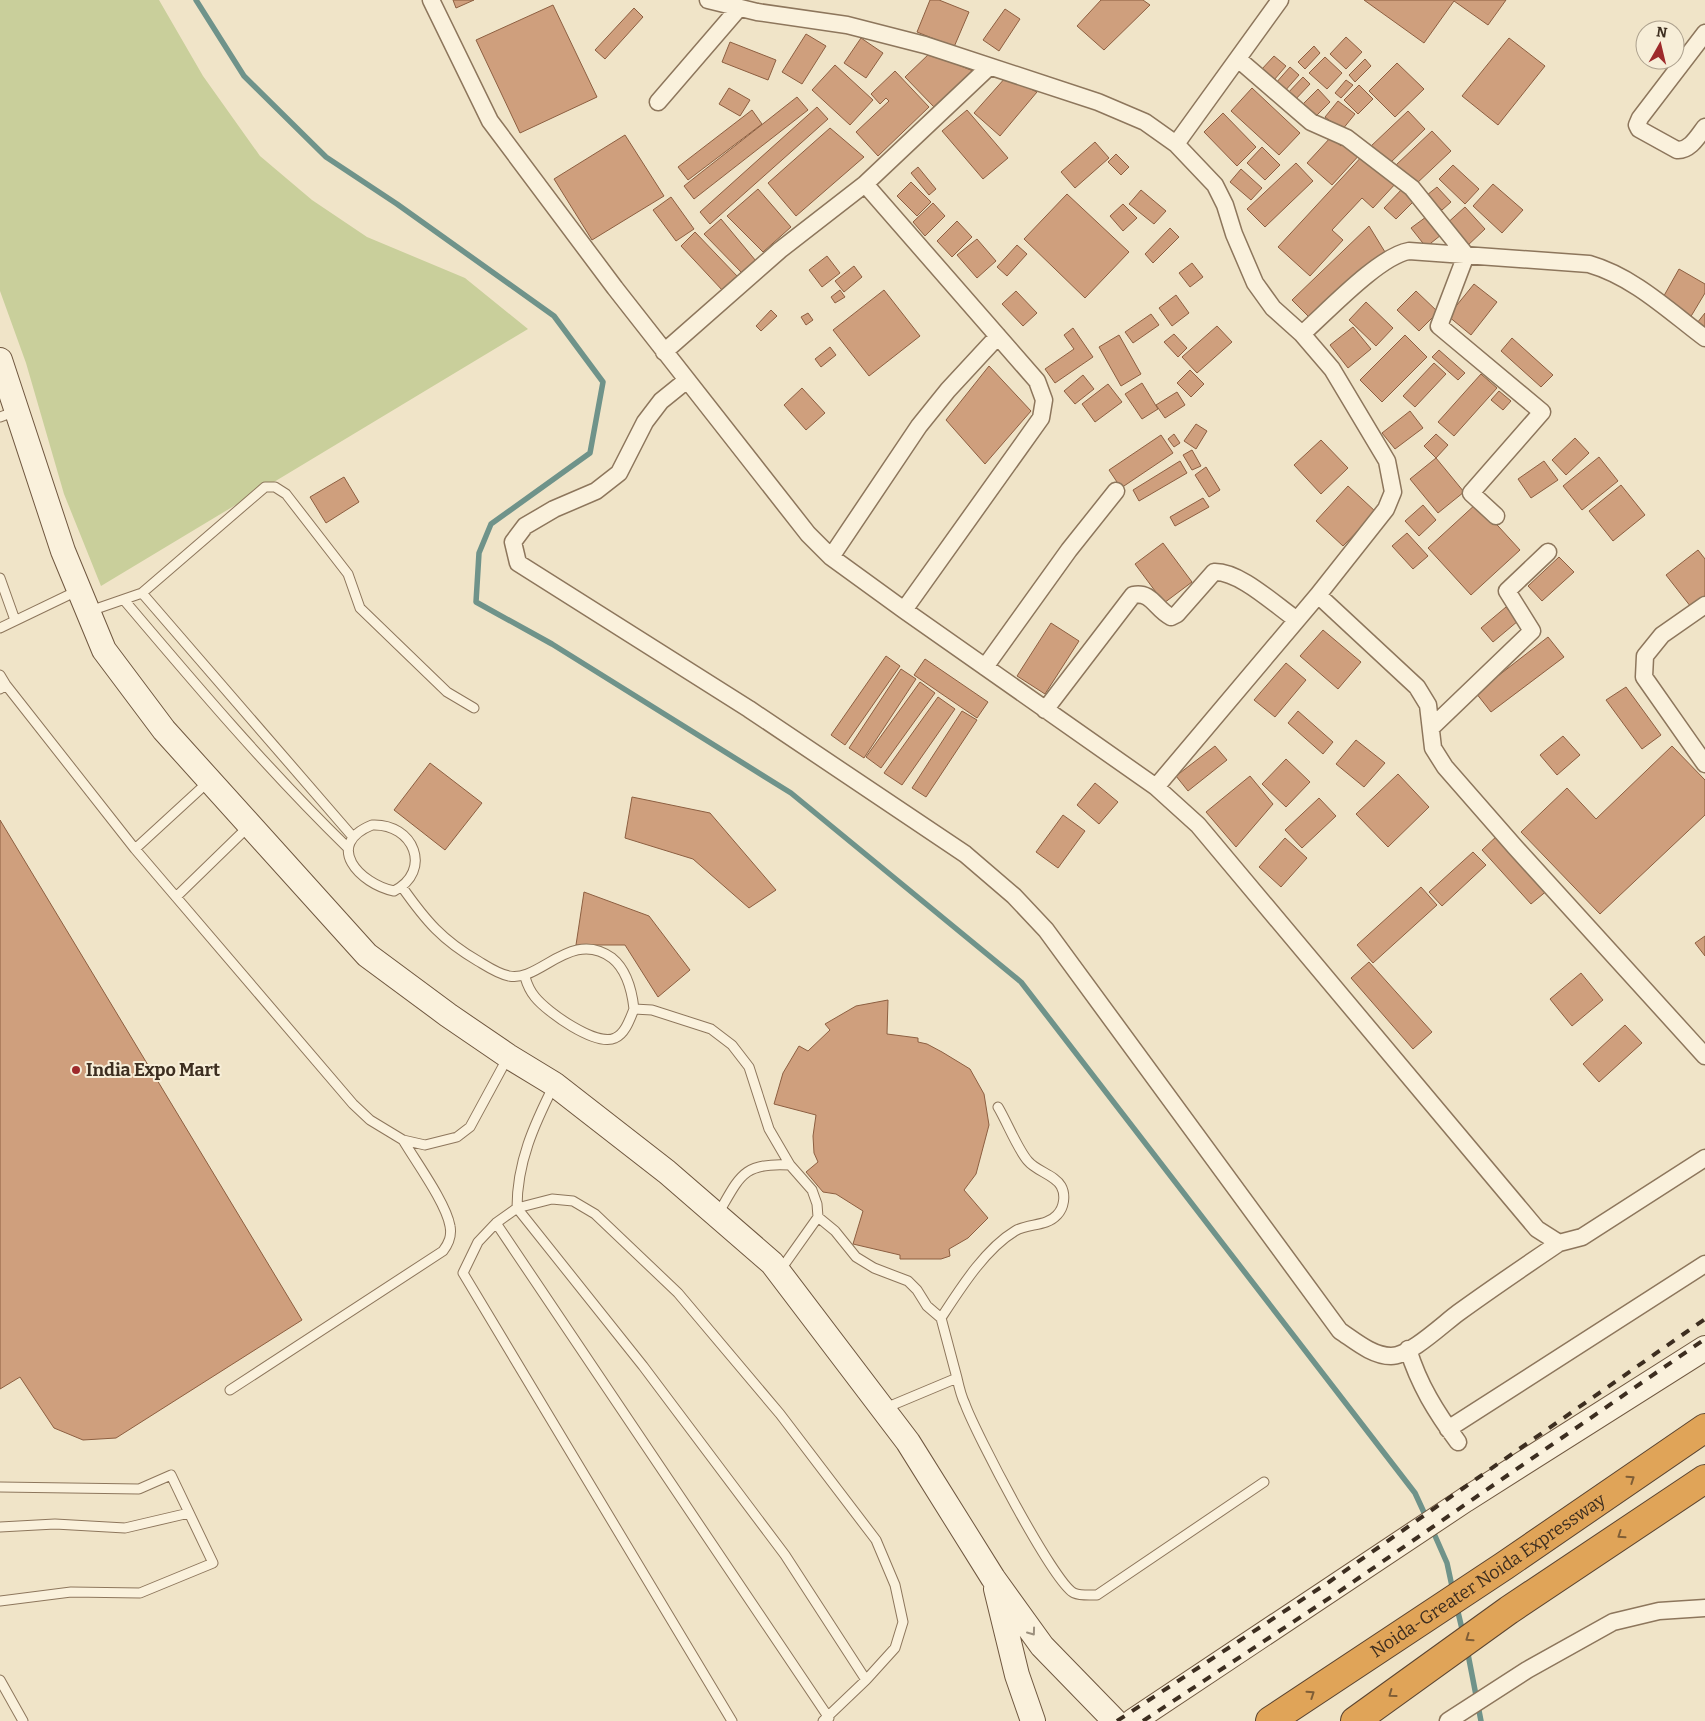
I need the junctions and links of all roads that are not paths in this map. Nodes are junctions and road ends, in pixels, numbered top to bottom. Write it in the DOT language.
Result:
graph roads {
  1 [pos="431,0"];
  2 [pos="708,0"];
  3 [pos="1280,0"];
  4 [pos="739,8"];
  5 [pos="1705,32"];
  6 [pos="1238,59"];
  7 [pos="989,67"];
  8 [pos="658,102"];
  9 [pos="1705,127"];
  10 [pos="1176,144"];
  11 [pos="864,184"];
  12 [pos="1466,255"];
  13 [pos="1302,334"];
  14 [pos="998,336"];
  15 [pos="1705,338"];
  16 [pos="664,352"];
  17 [pos="2,369"];
  18 [pos="687,380"];
  19 [pos="8,414"];
  20 [pos="1116,490"];
  21 [pos="1496,516"];
  22 [pos="1548,552"];
  23 [pos="831,557"];
  24 [pos="0,578"];
  25 [pos="79,590"];
  26 [pos="142,594"];
  27 [pos="1318,595"];
  28 [pos="124,600"];
  29 [pos="1705,605"];
  30 [pos="904,610"];
  31 [pos="88,612"];
  32 [pos="15,620"];
  33 [pos="1297,620"];
  34 [pos="0,628"];
  35 [pos="985,667"];
  36 [pos="0,675"];
  37 [pos="3,687"];
  38 [pos="474,708"];
  39 [pos="1045,710"];
  40 [pos="1431,728"];
  41 [pos="1705,764"];
  42 [pos="210,781"];
  43 [pos="1156,787"];
  44 [pos="250,825"];
  45 [pos="353,837"];
  46 [pos="347,846"];
  47 [pos="135,849"];
  48 [pos="402,887"];
  49 [pos="176,897"];
  50 [pos="526,977"];
  51 [pos="634,1009"];
  52 [pos="508,1056"];
  53 [pos="1705,1056"];
  54 [pos="554,1084"];
  55 [pos="998,1107"];
  56 [pos="403,1140"];
  57 [pos="1705,1158"];
  58 [pos="790,1165"];
  59 [pos="517,1208"];
  60 [pos="717,1215"];
  61 [pos="818,1217"];
  62 [pos="496,1223"];
  63 [pos="1559,1243"];
  64 [pos="1705,1264"];
  65 [pos="779,1272"];
  66 [pos="941,1318"];
  67 [pos="1705,1348"];
  68 [pos="1408,1349"];
  69 [pos="957,1378"];
  70 [pos="230,1390"];
  71 [pos="883,1408"];
  72 [pos="1705,1428"];
  73 [pos="1705,1480"];
  74 [pos="1264,1482"];
  75 [pos="0,1486"];
  76 [pos="189,1513"];
  77 [pos="0,1527"];
  78 [pos="993,1578"];
  79 [pos="0,1601"];
  80 [pos="1705,1608"];
  81 [pos="0,1680"];
  82 [pos="866,1680"];
  83 [pos="826,1719"];
  84 [pos="23,1721"];
  85 [pos="732,1721"];
  86 [pos="1033,1721"];
  87 [pos="1115,1721"];
  88 [pos="1133,1721"];
  89 [pos="1270,1721"];
  90 [pos="1355,1721"];
  91 [pos="1448,1721"];
  1 -- 16 [label="street"];
  2 -- 4 [label="street"];
  3 -- 6 [label="street"];
  4 -- 7 [label="street"];
  4 -- 8 [label="street"];
  5 -- 9 [label="street"];
  6 -- 10 [label="street"];
  6 -- 12 [label="street"];
  7 -- 10 [label="street"];
  7 -- 11 [label="street"];
  10 -- 13 [label="street"];
  11 -- 14 [label="street"];
  11 -- 16 [label="street"];
  12 -- 13 [label="street"];
  12 -- 15 [label="street"];
  12 -- 21 [label="street"];
  13 -- 27 [label="street"];
  14 -- 23 [label="street"];
  14 -- 30 [label="street"];
  16 -- 18 [label="street"];
  17 -- 19 [label="street"];
  18 -- 23 [label="street"];
  18 -- 68 [label="street"];
  19 -- 25 [label="street"];
  20 -- 35 [label="street"];
  22 -- 40 [label="street"];
  23 -- 30 [label="street"];
  24 -- 32 [label="lane"];
  25 -- 31 [label="street"];
  25 -- 32 [label="lane"];
  26 -- 28 [label="lane"];
  26 -- 38 [label="lane"];
  26 -- 45 [label="lane"];
  27 -- 33 [label="street"];
  27 -- 40 [label="street"];
  28 -- 31 [label="lane"];
  28 -- 46 [label="lane"];
  29 -- 41 [label="street"];
  30 -- 35 [label="street"];
  31 -- 42 [label="street"];
  32 -- 34 [label="lane"];
  33 -- 39 [label="street"];
  33 -- 43 [label="street"];
  35 -- 39 [label="street"];
  36 -- 37 [label="lane"];
  37 -- 47 [label="lane"];
  39 -- 43 [label="street"];
  40 -- 53 [label="street"];
  42 -- 44 [label="street"];
  42 -- 47 [label="lane"];
  43 -- 63 [label="street"];
  44 -- 49 [label="lane"];
  44 -- 52 [label="street"];
  45 -- 46 [label="lane"];
  45 -- 48 [label="lane"];
  46 -- 48 [label="lane"];
  47 -- 49 [label="lane"];
  48 -- 50 [label="lane"];
  49 -- 56 [label="lane"];
  50 -- 51 [label="lane"];
  50 -- 51 [label="lane"];
  51 -- 58 [label="lane"];
  52 -- 54 [label="street"];
  52 -- 56 [label="lane"];
  54 -- 59 [label="lane"];
  54 -- 60 [label="street"];
  55 -- 66 [label="lane"];
  56 -- 70 [label="lane"];
  57 -- 63 [label="street"];
  58 -- 60 [label="lane"];
  58 -- 61 [label="lane"];
  59 -- 62 [label="lane"];
  59 -- 82 [label="lane"];
  59 -- 82 [label="lane"];
  60 -- 65 [label="street"];
  61 -- 65 [label="lane"];
  61 -- 66 [label="lane"];
  62 -- 83 [label="lane"];
  62 -- 85 [label="lane"];
  63 -- 68 [label="street"];
  64 -- 68 [label="street"];
  65 -- 71 [label="street"];
  66 -- 69 [label="lane"];
  67 -- 88 [label="street"];
  69 -- 71 [label="lane"];
  69 -- 74 [label="lane"];
  71 -- 78 [label="street"];
  89 -- 72 [label="highway, Noida-Greater Noida Expressway, one-way"];
  73 -- 90 [label="highway, one-way"];
  75 -- 76 [label="lane"];
  76 -- 77 [label="lane"];
  76 -- 79 [label="lane"];
  78 -- 86 [label="street"];
  78 -- 87 [label="street, one-way"];
  80 -- 91 [label="street"];
  81 -- 84 [label="lane"];
  82 -- 83 [label="lane"];
}
